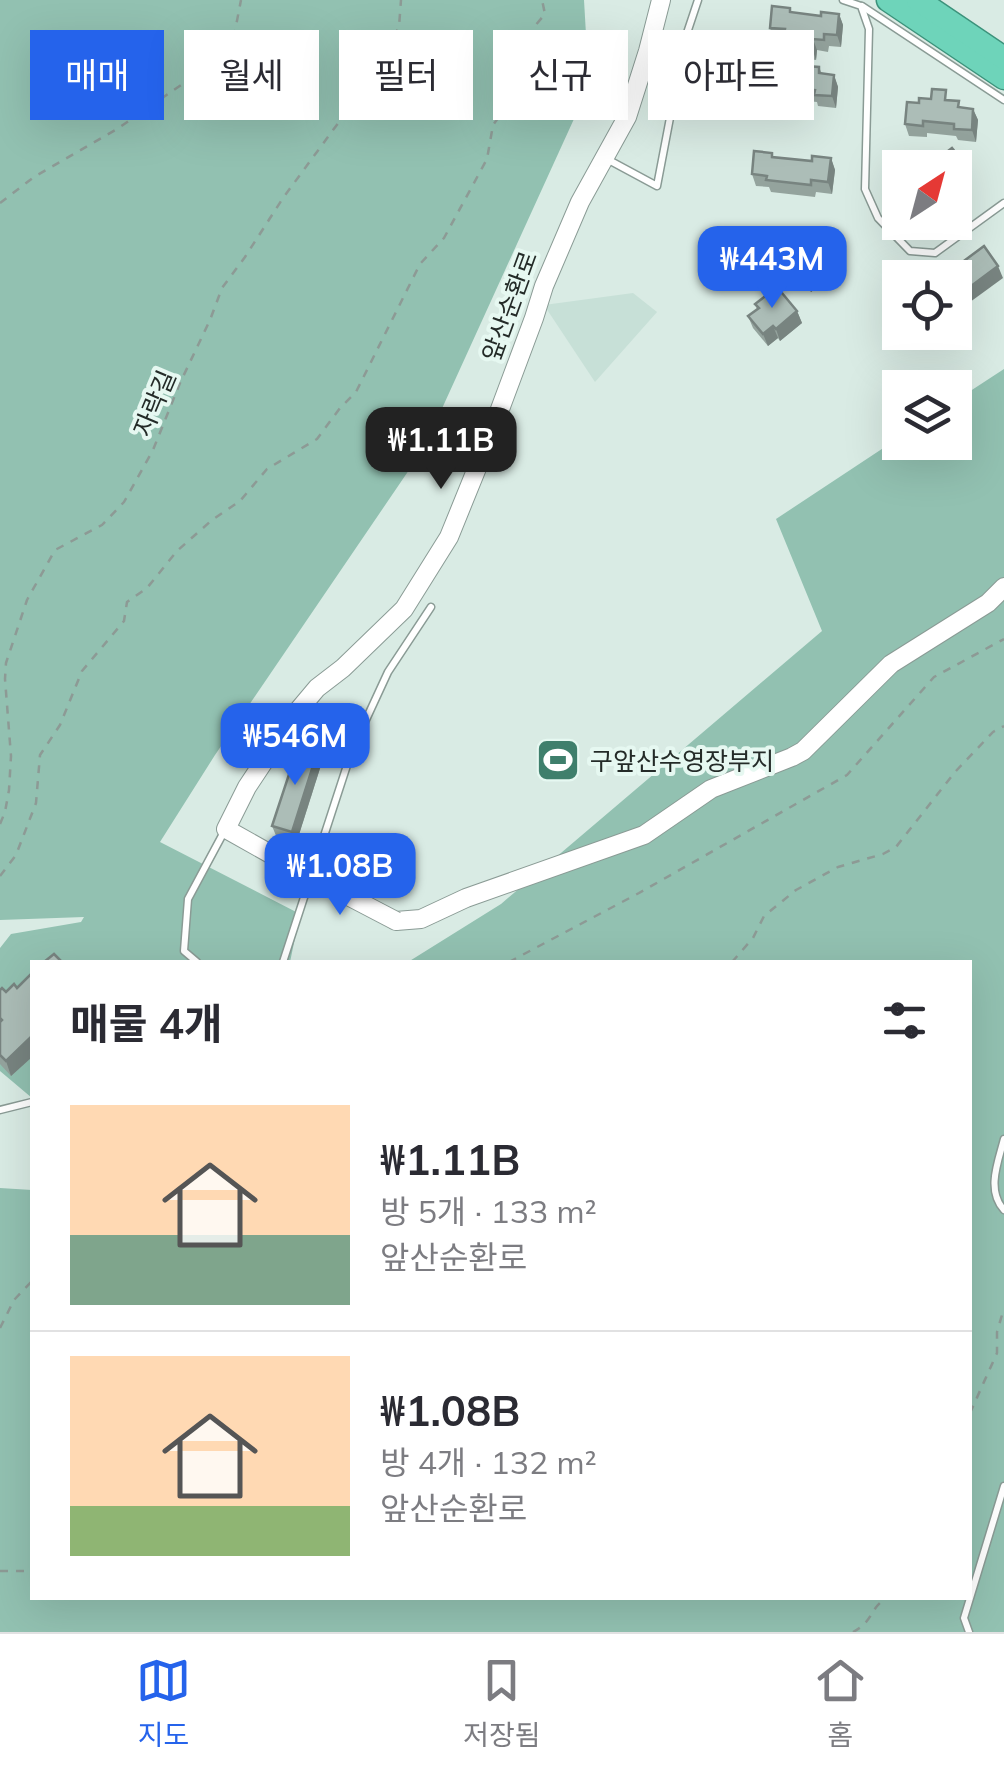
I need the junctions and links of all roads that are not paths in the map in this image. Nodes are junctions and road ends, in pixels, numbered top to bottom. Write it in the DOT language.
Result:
graph roads {
  1 [pos="660,0"];
  2 [pos="698,0"];
  3 [pos="843,0"];
  4 [pos="888,0"];
  5 [pos="918,0"];
  6 [pos="861,6"];
  7 [pos="1004,58"];
  8 [pos="1004,78"];
  9 [pos="1004,100"];
  10 [pos="604,158"];
  11 [pos="1004,203"];
  12 [pos="1004,587"];
  13 [pos="431,606"];
  14 [pos="226,829"];
  15 [pos="195,960"];
  16 [pos="284,960"];
  17 [pos="30,1102"];
  18 [pos="0,1110"];
  19 [pos="1004,1139"];
  20 [pos="1004,1210"];
  21 [pos="1004,1486"];
  22 [pos="972,1592"];
  23 [pos="969,1600"];
  24 [pos="969,1632"];
  1 -- 10 [label="street, 앞산순환로"];
  2 -- 10 [label="lane"];
  3 -- 6 [label="lane"];
  4 -- 8 [label="highway"];
  5 -- 7 [label="highway"];
  6 -- 9 [label="lane"];
  6 -- 11 [label="lane"];
  10 -- 14 [label="street, 앞산순환로"];
  12 -- 14 [label="street, bridge"];
  13 -- 16 [label="lane"];
  14 -- 15 [label="lane"];
  17 -- 18 [label="lane"];
  19 -- 20 [label="lane"];
  21 -- 22 [label="lane"];
  23 -- 24 [label="lane"];
}
